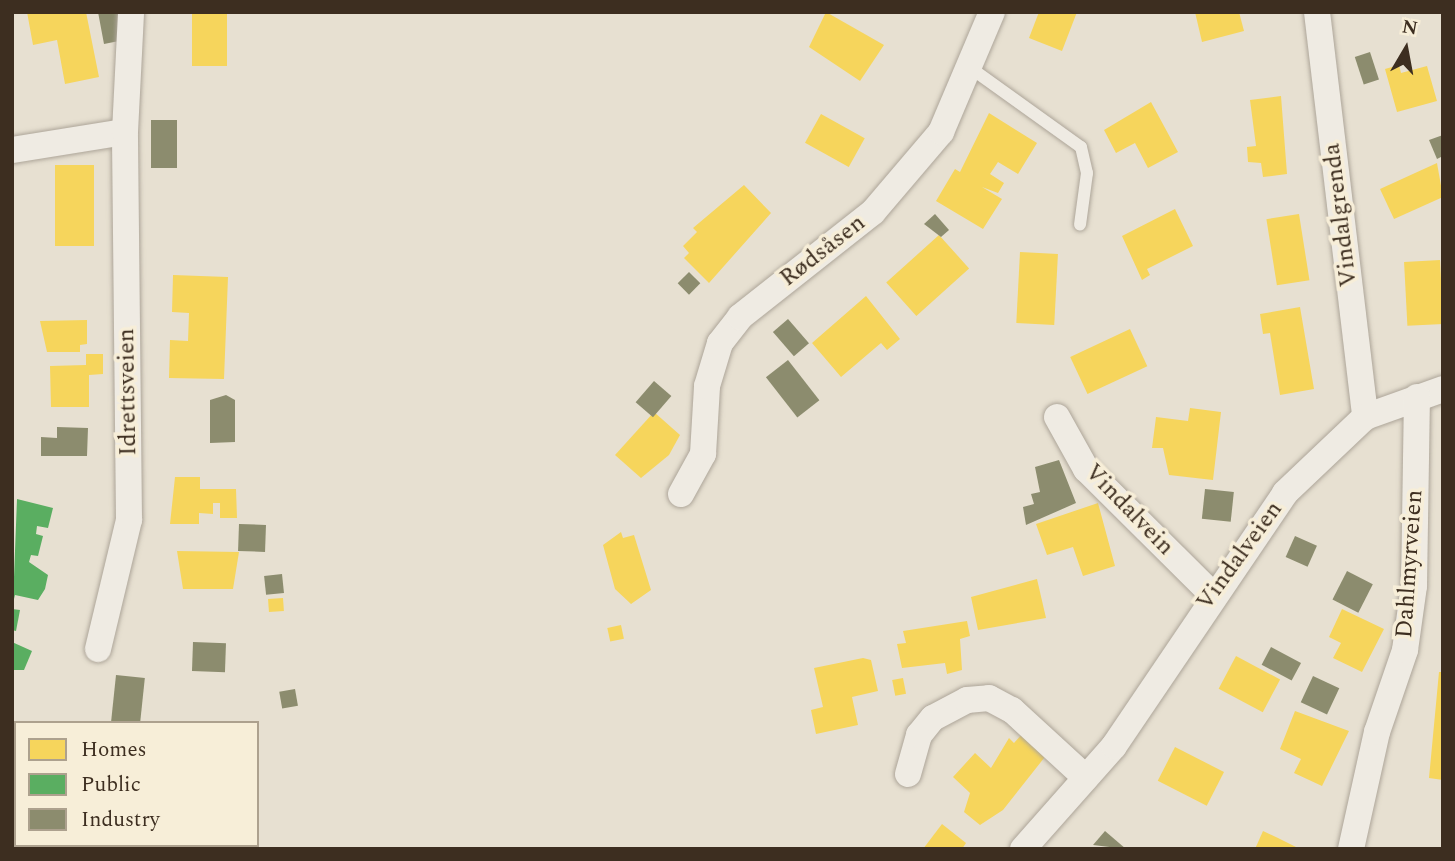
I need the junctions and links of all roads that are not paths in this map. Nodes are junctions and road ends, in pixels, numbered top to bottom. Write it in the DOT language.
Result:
graph roads {
  1 [pos="131,12"];
  2 [pos="992,12"];
  3 [pos="1317,12"];
  4 [pos="972,69"];
  5 [pos="125,132"];
  6 [pos="12,150"];
  7 [pos="1080,225"];
  8 [pos="1443,389"];
  9 [pos="1417,397"];
  10 [pos="1057,416"];
  11 [pos="1365,417"];
  12 [pos="681,494"];
  13 [pos="1212,594"];
  14 [pos="98,649"];
  15 [pos="908,774"];
  16 [pos="1086,778"];
  17 [pos="1023,849"];
  18 [pos="1351,849"];
  1 -- 5 [label="street, Idrettsveien"];
  2 -- 4 [label="street, Rødsåsen"];
  3 -- 11 [label="street, Vindalgrenda"];
  4 -- 7 [label="lane"];
  4 -- 12 [label="street, Rødsåsen"];
  5 -- 6 [label="street"];
  5 -- 14 [label="street, Idrettsveien"];
  8 -- 9 [label="street, Vindalveien"];
  9 -- 11 [label="street, Vindalveien"];
  9 -- 18 [label="street, Dahlmyrveien"];
  10 -- 13 [label="street, Vindalvein"];
  11 -- 13 [label="street, Vindalveien"];
  13 -- 16 [label="street, Vindalveien"];
  15 -- 16 [label="street"];
  16 -- 17 [label="street, Vindalveien"];
}
